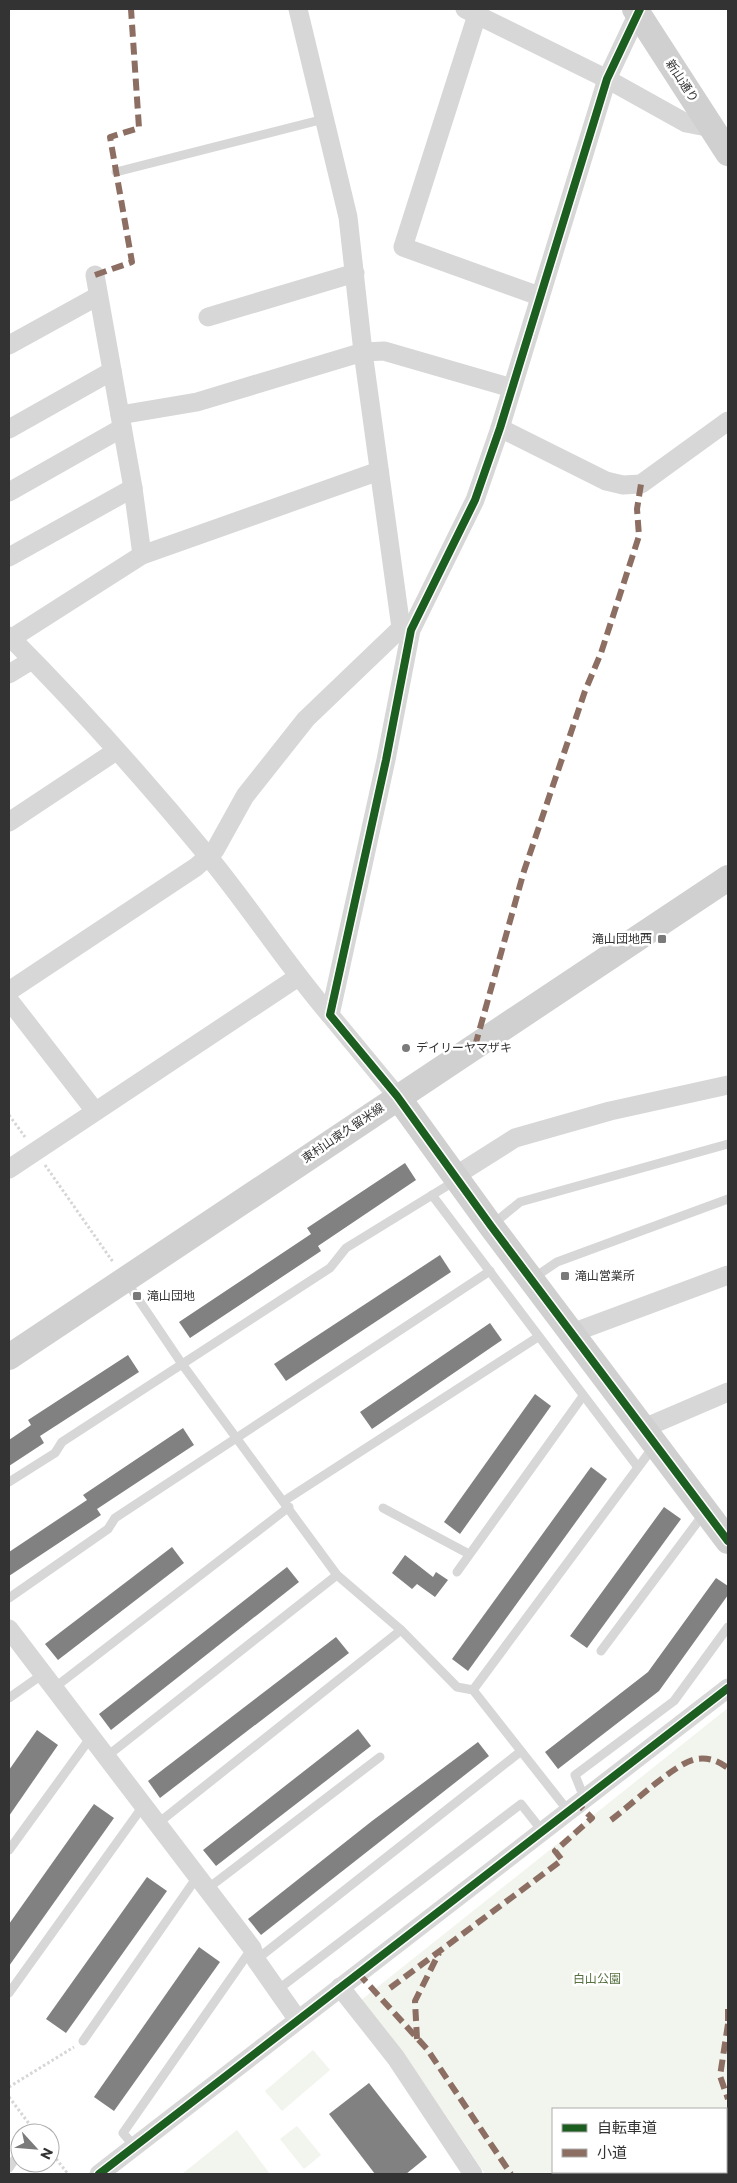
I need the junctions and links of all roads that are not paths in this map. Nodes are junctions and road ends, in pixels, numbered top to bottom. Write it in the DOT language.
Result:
graph roads {
  1 [pos="298,9"];
  2 [pos="638,10"];
  3 [pos="471,12"];
  4 [pos="607,79"];
  5 [pos="324,119"];
  6 [pos="712,128"];
  7 [pos="728,153"];
  8 [pos="116,172"];
  9 [pos="355,273"];
  10 [pos="95,274"];
  11 [pos="98,296"];
  12 [pos="539,296"];
  13 [pos="208,317"];
  14 [pos="9,345"];
  15 [pos="363,352"];
  16 [pos="112,371"];
  17 [pos="512,388"];
  18 [pos="728,421"];
  19 [pos="121,422"];
  20 [pos="500,428"];
  21 [pos="9,429"];
  22 [pos="379,471"];
  23 [pos="133,488"];
  24 [pos="9,492"];
  25 [pos="142,555"];
  26 [pos="9,557"];
  27 [pos="406,629"];
  28 [pos="10,637"];
  29 [pos="32,660"];
  30 [pos="9,674"];
  31 [pos="116,751"];
  32 [pos="9,822"];
  33 [pos="208,856"];
  34 [pos="728,878"];
  35 [pos="298,977"];
  36 [pos="9,990"];
  37 [pos="9,1000"];
  38 [pos="330,1015"];
  39 [pos="728,1085"];
  40 [pos="398,1096"];
  41 [pos="95,1111"];
  42 [pos="728,1144"];
  43 [pos="9,1169"];
  44 [pos="457,1177"];
  45 [pos="432,1196"];
  46 [pos="728,1199"];
  47 [pos="491,1226"];
  48 [pos="490,1271"];
  49 [pos="728,1275"];
  50 [pos="125,1279"];
  51 [pos="532,1279"];
  52 [pos="572,1333"];
  53 [pos="538,1336"];
  54 [pos="9,1356"];
  55 [pos="182,1364"];
  56 [pos="728,1392"];
  57 [pos="583,1396"];
  58 [pos="237,1436"];
  59 [pos="650,1436"];
  60 [pos="637,1466"];
  61 [pos="9,1482"];
  62 [pos="286,1504"];
  63 [pos="383,1508"];
  64 [pos="720,1524"];
  65 [pos="470,1554"];
  66 [pos="457,1572"];
  67 [pos="337,1575"];
  68 [pos="9,1598"];
  69 [pos="728,1628"];
  70 [pos="9,1629"];
  71 [pos="401,1630"];
  72 [pos="601,1651"];
  73 [pos="48,1681"];
  74 [pos="728,1688"];
  75 [pos="473,1690"];
  76 [pos="9,1698"];
  77 [pos="91,1737"];
  78 [pos="520,1752"];
  79 [pos="106,1757"];
  80 [pos="380,1757"];
  81 [pos="585,1800"];
  82 [pos="143,1806"];
  83 [pos="570,1812"];
  84 [pos="157,1824"];
  85 [pos="543,1832"];
  86 [pos="9,1850"];
  87 [pos="202,1883"];
  88 [pos="254,1954"];
  89 [pos="340,1987"];
  90 [pos="276,1991"];
  91 [pos="9,1993"];
  92 [pos="298,2020"];
  93 [pos="83,2041"];
  94 [pos="135,2147"];
  95 [pos="100,2174"];
  96 [pos="472,2174"];
  1 -- 5 [label="street"];
  2 -- 4 [label="street"];
  2 -- 6 [label="main road, 新山通り"];
  3 -- 4 [label="street"];
  3 -- 12 [label="street"];
  4 -- 6 [label="street"];
  4 -- 12 [label="street"];
  5 -- 8 [label="lane"];
  5 -- 9 [label="street"];
  6 -- 7 [label="main road, 新山通り"];
  9 -- 13 [label="street"];
  9 -- 15 [label="street"];
  10 -- 11 [label="street"];
  11 -- 14 [label="street"];
  11 -- 16 [label="street"];
  12 -- 17 [label="street"];
  15 -- 17 [label="street"];
  15 -- 19 [label="street"];
  15 -- 22 [label="street"];
  16 -- 19 [label="street"];
  16 -- 21 [label="street"];
  17 -- 20 [label="street"];
  18 -- 20 [label="street"];
  19 -- 23 [label="street"];
  19 -- 24 [label="street"];
  20 -- 27 [label="street"];
  22 -- 25 [label="street"];
  22 -- 27 [label="street"];
  23 -- 25 [label="street"];
  23 -- 26 [label="street"];
  25 -- 28 [label="street"];
  27 -- 33 [label="street"];
  27 -- 38 [label="street"];
  28 -- 29 [label="street"];
  29 -- 30 [label="street"];
  29 -- 31 [label="street"];
  31 -- 32 [label="street"];
  31 -- 33 [label="street"];
  33 -- 35 [label="street"];
  33 -- 36 [label="street"];
  34 -- 40 [label="main road, 東村山東久留米線"];
  35 -- 38 [label="street"];
  35 -- 41 [label="street"];
  37 -- 41 [label="street"];
  38 -- 40 [label="street"];
  39 -- 44 [label="street"];
  40 -- 44 [label="main road"];
  40 -- 50 [label="main road, 東村山東久留米線"];
  41 -- 43 [label="street"];
  42 -- 47 [label="lane"];
  44 -- 45 [label="lane"];
  44 -- 47 [label="main road"];
  45 -- 48 [label="lane"];
  45 -- 55 [label="lane"];
  46 -- 51 [label="lane"];
  47 -- 51 [label="main road"];
  48 -- 53 [label="lane"];
  48 -- 58 [label="lane"];
  49 -- 52 [label="street"];
  50 -- 54 [label="main road, 東村山東久留米線"];
  50 -- 55 [label="lane"];
  51 -- 52 [label="main road"];
  52 -- 59 [label="main road"];
  53 -- 57 [label="lane"];
  53 -- 62 [label="lane"];
  55 -- 58 [label="lane"];
  55 -- 61 [label="lane"];
  56 -- 59 [label="street"];
  57 -- 60 [label="lane"];
  57 -- 65 [label="lane"];
  58 -- 62 [label="lane"];
  58 -- 68 [label="lane"];
  59 -- 60 [label="lane"];
  59 -- 64 [label="main road"];
  60 -- 75 [label="lane"];
  62 -- 67 [label="lane"];
  62 -- 73 [label="lane"];
  63 -- 65 [label="lane"];
  64 -- 72 [label="lane"];
  65 -- 66 [label="lane"];
  67 -- 71 [label="lane"];
  67 -- 79 [label="lane"];
  69 -- 81 [label="lane"];
  70 -- 73 [label="street"];
  71 -- 75 [label="lane"];
  71 -- 84 [label="lane"];
  73 -- 76 [label="lane"];
  73 -- 77 [label="street"];
  74 -- 81 [label="street"];
  75 -- 78 [label="lane"];
  77 -- 79 [label="street"];
  77 -- 86 [label="lane"];
  78 -- 83 [label="lane"];
  78 -- 88 [label="lane"];
  79 -- 82 [label="street"];
  80 -- 87 [label="lane"];
  81 -- 83 [label="street"];
  82 -- 84 [label="street"];
  82 -- 91 [label="lane"];
  83 -- 85 [label="street"];
  84 -- 87 [label="street"];
  85 -- 89 [label="street"];
  85 -- 90 [label="lane"];
  87 -- 88 [label="street"];
  87 -- 93 [label="lane"];
  88 -- 90 [label="street"];
  88 -- 94 [label="lane"];
  89 -- 92 [label="street"];
  89 -- 96 [label="street"];
  90 -- 92 [label="street"];
  92 -- 94 [label="street"];
  94 -- 95 [label="street"];
}
